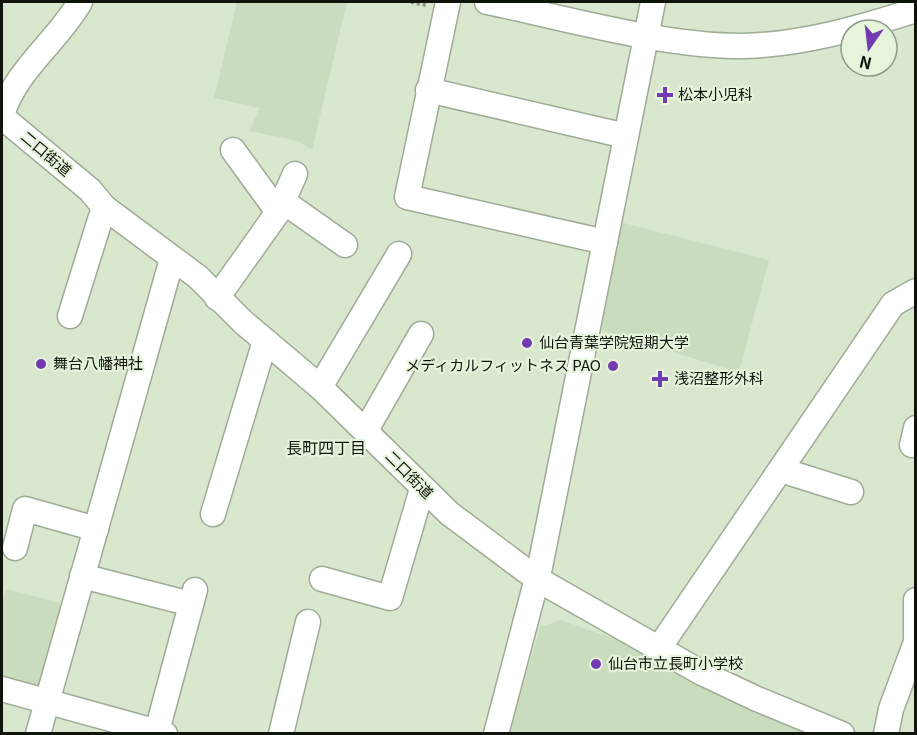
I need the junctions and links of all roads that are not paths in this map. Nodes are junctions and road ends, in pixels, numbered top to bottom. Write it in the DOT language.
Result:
graph roads {
  1 [pos="80,2"];
  2 [pos="448,2"];
  3 [pos="487,2"];
  4 [pos="653,2"];
  5 [pos="915,10"];
  6 [pos="647,35"];
  7 [pos="428,90"];
  8 [pos="2,116"];
  9 [pos="626,136"];
  10 [pos="233,150"];
  11 [pos="295,174"];
  12 [pos="104,207"];
  13 [pos="281,207"];
  14 [pos="605,242"];
  15 [pos="345,245"];
  16 [pos="399,254"];
  17 [pos="172,259"];
  18 [pos="915,291"];
  19 [pos="217,298"];
  20 [pos="70,316"];
  21 [pos="421,334"];
  22 [pos="265,341"];
  23 [pos="320,387"];
  24 [pos="366,430"];
  25 [pos="781,470"];
  26 [pos="422,489"];
  27 [pos="850,492"];
  28 [pos="213,514"];
  29 [pos="96,529"];
  30 [pos="15,548"];
  31 [pos="82,576"];
  32 [pos="322,579"];
  33 [pos="537,579"];
  34 [pos="915,600"];
  35 [pos="308,622"];
  36 [pos="915,636"];
  37 [pos="915,642"];
  38 [pos="659,648"];
  39 [pos="2,689"];
  40 [pos="47,702"];
  41 [pos="161,732"];
  42 [pos="38,734"];
  43 [pos="281,734"];
  44 [pos="496,734"];
  45 [pos="842,734"];
  46 [pos="886,734"];
  1 -- 8 [label="street"];
  2 -- 7 [label="street"];
  3 -- 6 [label="street"];
  4 -- 6 [label="street"];
  5 -- 6 [label="street"];
  6 -- 9 [label="street"];
  7 -- 9 [label="street"];
  7 -- 14 [label="street"];
  8 -- 12 [label="street, 二口街道"];
  9 -- 14 [label="street"];
  10 -- 13 [label="street"];
  11 -- 13 [label="street"];
  12 -- 17 [label="street, 二口街道"];
  12 -- 20 [label="street"];
  13 -- 15 [label="street"];
  13 -- 19 [label="street"];
  14 -- 33 [label="street"];
  16 -- 23 [label="street"];
  17 -- 19 [label="street, 二口街道"];
  17 -- 29 [label="street"];
  18 -- 25 [label="street"];
  19 -- 22 [label="street, 二口街道"];
  21 -- 24 [label="street"];
  22 -- 23 [label="street, 二口街道"];
  22 -- 28 [label="street"];
  23 -- 24 [label="street, 二口街道"];
  24 -- 26 [label="street, 二口街道"];
  25 -- 27 [label="street"];
  25 -- 38 [label="street"];
  26 -- 32 [label="street"];
  26 -- 33 [label="street, 二口街道"];
  29 -- 30 [label="street"];
  29 -- 31 [label="street"];
  31 -- 40 [label="street"];
  31 -- 41 [label="street"];
  33 -- 38 [label="street, 二口街道"];
  33 -- 44 [label="street"];
  34 -- 36 [label="street"];
  35 -- 43 [label="street"];
  37 -- 46 [label="street"];
  38 -- 45 [label="street, 二口街道"];
  39 -- 40 [label="street"];
  40 -- 41 [label="street"];
  40 -- 42 [label="street"];
}
